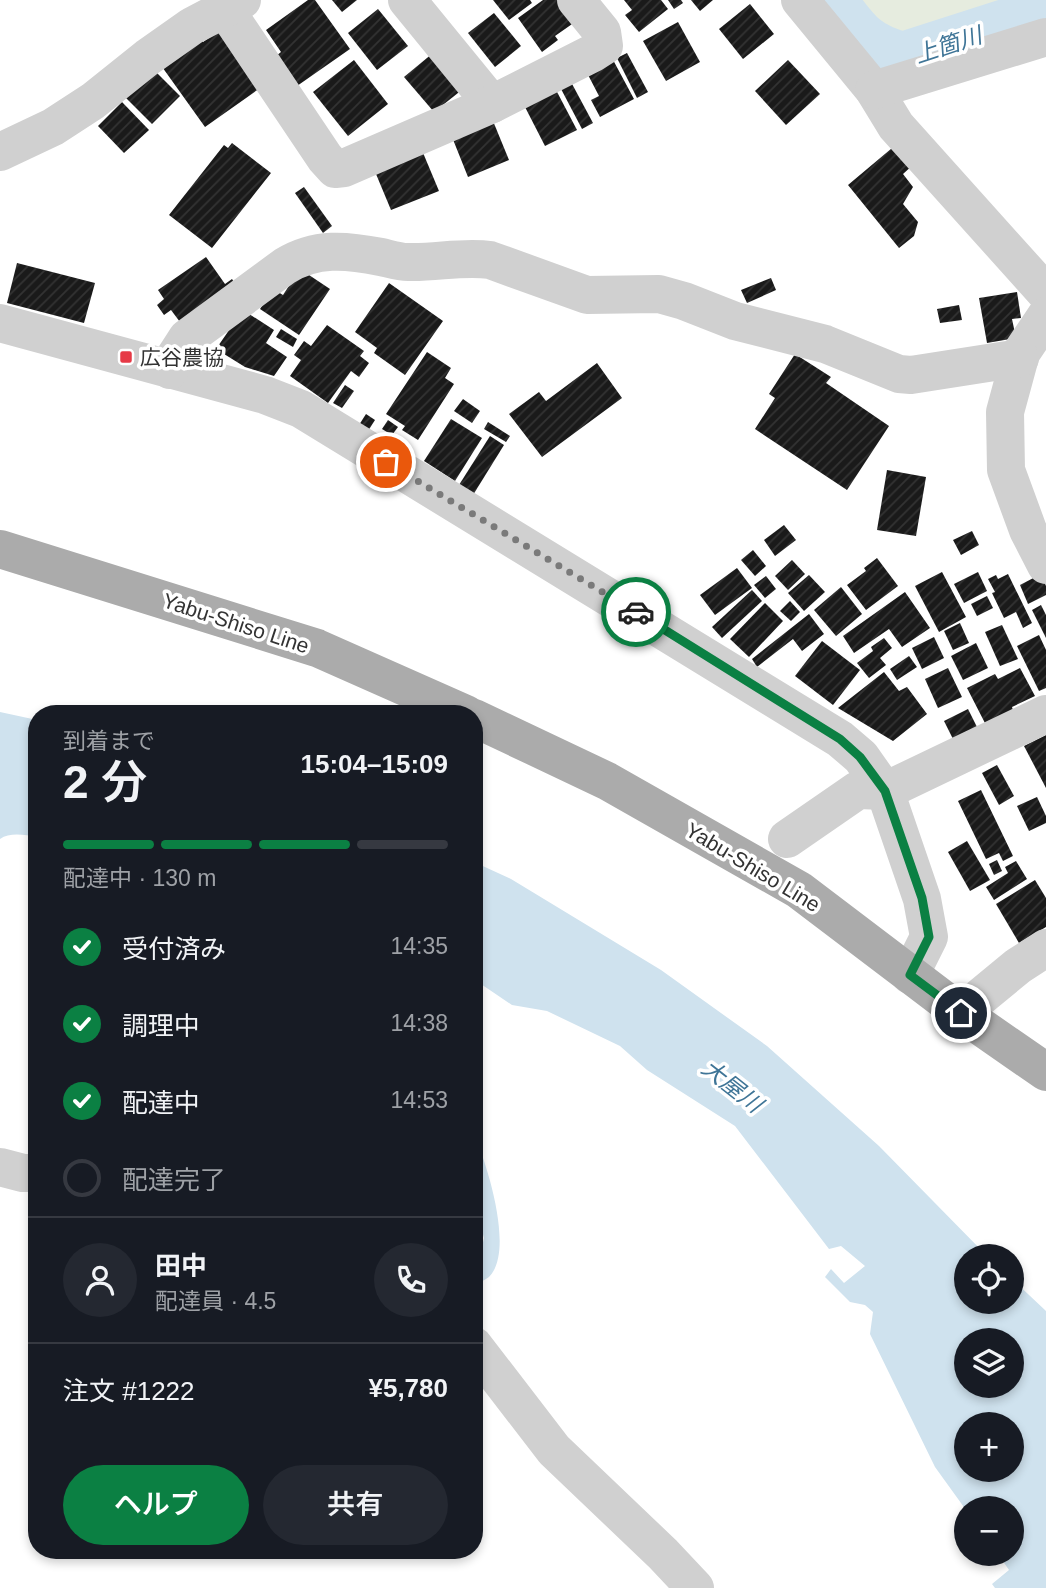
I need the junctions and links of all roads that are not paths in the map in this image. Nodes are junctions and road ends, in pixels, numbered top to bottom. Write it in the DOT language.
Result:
graph roads {
  1 [pos="407,0"];
  2 [pos="576,0"];
  3 [pos="800,0"];
  4 [pos="233,4"];
  5 [pos="1046,37"];
  6 [pos="874,90"];
  7 [pos="492,104"];
  8 [pos="0,152"];
  9 [pos="1046,293"];
  10 [pos="1046,316"];
  11 [pos="0,323"];
  12 [pos="1020,358"];
  13 [pos="170,370"];
  14 [pos="0,549"];
  15 [pos="1046,565"];
  16 [pos="446,705"];
  17 [pos="1046,714"];
  18 [pos="483,722"];
  19 [pos="885,791"];
  20 [pos="787,839"];
  21 [pos="1046,948"];
  22 [pos="910,975"];
  23 [pos="961,1013"];
  24 [pos="1046,1072"];
  25 [pos="0,1167"];
  26 [pos="28,1173"];
  27 [pos="483,1358"];
  28 [pos="695,1588"];
  1 -- 7 [label="street"];
  2 -- 7 [label="street"];
  3 -- 6 [label="street"];
  4 -- 7 [label="street"];
  4 -- 8 [label="street"];
  5 -- 6 [label="street"];
  6 -- 9 [label="street"];
  10 -- 12 [label="street"];
  11 -- 13 [label="street"];
  12 -- 13 [label="street"];
  12 -- 15 [label="street"];
  13 -- 19 [label="street"];
  14 -- 16 [label="main road, Yabu-Shiso Line"];
  17 -- 19 [label="street"];
  18 -- 22 [label="main road, Yabu-Shiso Line"];
  19 -- 20 [label="street"];
  19 -- 22 [label="street"];
  21 -- 23 [label="street"];
  22 -- 23 [label="main road, Yabu-Shiso Line"];
  23 -- 24 [label="main road, Yabu-Shiso Line"];
  25 -- 26 [label="street"];
  27 -- 28 [label="street"];
}
